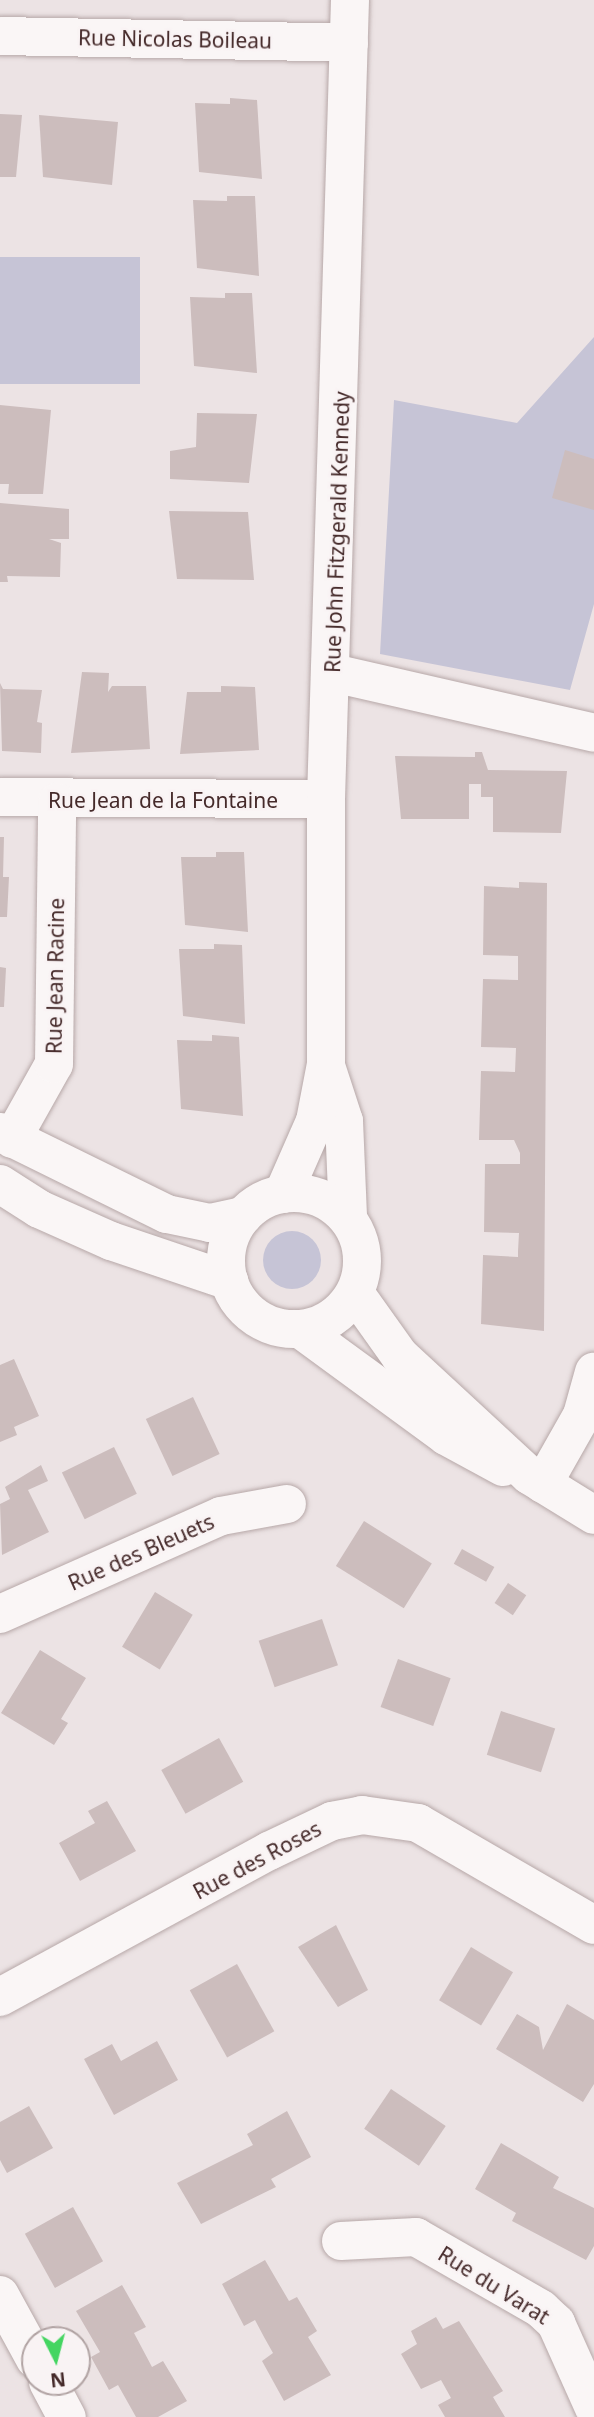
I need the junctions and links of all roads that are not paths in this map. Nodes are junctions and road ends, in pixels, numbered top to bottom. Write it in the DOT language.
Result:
graph roads {
  1 [pos="350,0"];
  2 [pos="0,36"];
  3 [pos="349,43"];
  4 [pos="333,673"];
  5 [pos="594,733"];
  6 [pos="0,797"];
  7 [pos="326,799"];
  8 [pos="57,802"];
  9 [pos="326,1064"];
  10 [pos="6,1136"];
  11 [pos="0,1184"];
  12 [pos="283,1194"];
  13 [pos="243,1216"];
  14 [pos="348,1219"];
  15 [pos="229,1281"];
  16 [pos="355,1293"];
  17 [pos="300,1329"];
  18 [pos="594,1372"];
  19 [pos="536,1480"];
  20 [pos="287,1504"];
  21 [pos="594,1515"];
  22 [pos="0,1614"];
  23 [pos="594,1925"];
  24 [pos="0,1997"];
  25 [pos="341,2241"];
  26 [pos="0,2295"];
  27 [pos="21,2333"];
  28 [pos="56,2396"];
  29 [pos="594,2408"];
  30 [pos="67,2417"];
  1 -- 3 [label="street, Rue John Fitzgerald Kennedy"];
  2 -- 3 [label="street, Rue Nicolas Boileau"];
  3 -- 4 [label="street, Rue John Fitzgerald Kennedy"];
  4 -- 5 [label="street"];
  4 -- 7 [label="street, Rue John Fitzgerald Kennedy"];
  6 -- 8 [label="street, Rue Jean de la Fontaine"];
  7 -- 8 [label="street, Rue Jean de la Fontaine"];
  7 -- 9 [label="street, Rue John Fitzgerald Kennedy"];
  8 -- 10 [label="street, Rue Jean Racine"];
  9 -- 12 [label="street, Rue John Fitzgerald Kennedy"];
  9 -- 14 [label="street, Rue John Fitzgerald Kennedy"];
  10 -- 13 [label="street"];
  11 -- 15 [label="street"];
  12 -- 13 [label="street"];
  12 -- 14 [label="street"];
  13 -- 15 [label="street"];
  14 -- 16 [label="street"];
  15 -- 17 [label="street"];
  16 -- 17 [label="street"];
  16 -- 19 [label="street"];
  17 -- 19 [label="street"];
  18 -- 19 [label="street"];
  19 -- 21 [label="street"];
  20 -- 22 [label="street, Rue des Bleuets"];
  23 -- 24 [label="street, Rue des Roses"];
  25 -- 29 [label="street, Rue du Varat"];
  26 -- 27 [label="street"];
  28 -- 30 [label="street"];
}
